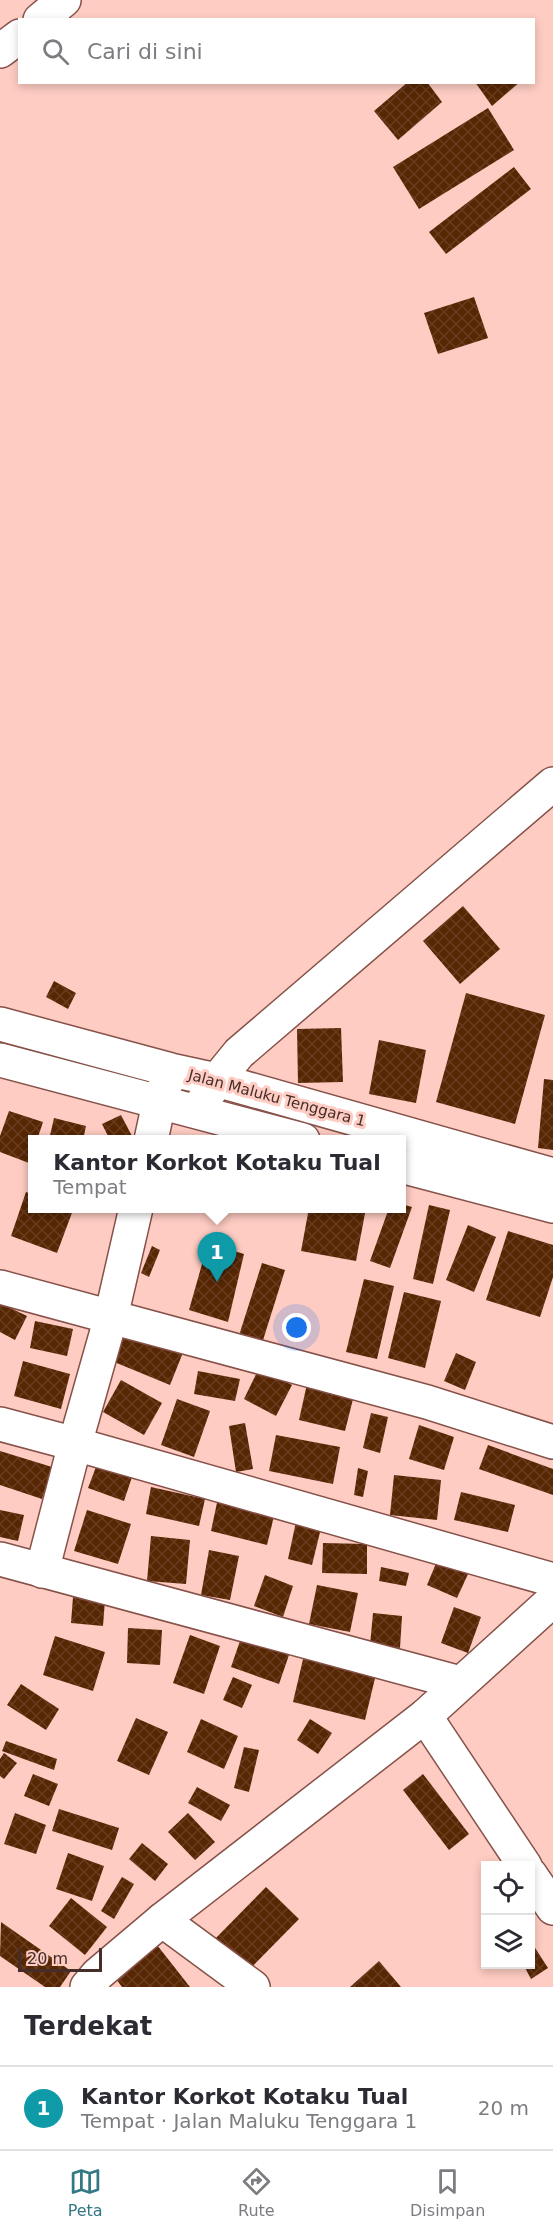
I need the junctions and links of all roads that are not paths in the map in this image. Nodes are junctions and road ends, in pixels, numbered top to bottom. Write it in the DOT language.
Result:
graph roads {
  1 [pos="64,0"];
  2 [pos="42,18"];
  3 [pos="18,38"];
  4 [pos="0,51"];
  5 [pos="553,784"];
  6 [pos="0,1024"];
  7 [pos="0,1060"];
  8 [pos="171,1070"];
  9 [pos="217,1080"];
  10 [pos="159,1103"];
  11 [pos="197,1111"];
  12 [pos="152,1135"];
  13 [pos="285,1135"];
  14 [pos="406,1167"];
  15 [pos="553,1175"];
  16 [pos="553,1206"];
  17 [pos="135,1213"];
  18 [pos="0,1287"];
  19 [pos="111,1317"];
  20 [pos="0,1424"];
  21 [pos="553,1442"];
  22 [pos="75,1444"];
  23 [pos="0,1559"];
  24 [pos="42,1571"];
  25 [pos="553,1580"];
  26 [pos="553,1600"];
  27 [pos="460,1683"];
  28 [pos="425,1716"];
  29 [pos="522,1861"];
  30 [pos="535,1880"];
  31 [pos="553,1908"];
  32 [pos="162,1920"];
  33 [pos="87,1987"];
  34 [pos="253,1987"];
  1 -- 2 [label="street"];
  3 -- 4 [label="street"];
  5 -- 9 [label="street"];
  6 -- 8 [label="street, Jalan Maluku Tenggara 1"];
  7 -- 10 [label="street"];
  8 -- 9 [label="street, Jalan Maluku Tenggara 1"];
  8 -- 10 [label="street"];
  9 -- 11 [label="street"];
  9 -- 15 [label="street, Jalan Maluku Tenggara 1"];
  10 -- 11 [label="street"];
  10 -- 12 [label="street"];
  11 -- 13 [label="street"];
  14 -- 16 [label="street"];
  17 -- 19 [label="street"];
  18 -- 19 [label="street"];
  19 -- 21 [label="street"];
  19 -- 22 [label="street"];
  20 -- 22 [label="street"];
  22 -- 24 [label="street"];
  22 -- 25 [label="street"];
  23 -- 24 [label="street"];
  24 -- 27 [label="street"];
  26 -- 27 [label="street"];
  27 -- 28 [label="street"];
  28 -- 29 [label="street"];
  28 -- 32 [label="street"];
  30 -- 31 [label="street"];
  32 -- 33 [label="street"];
  32 -- 34 [label="street"];
}
